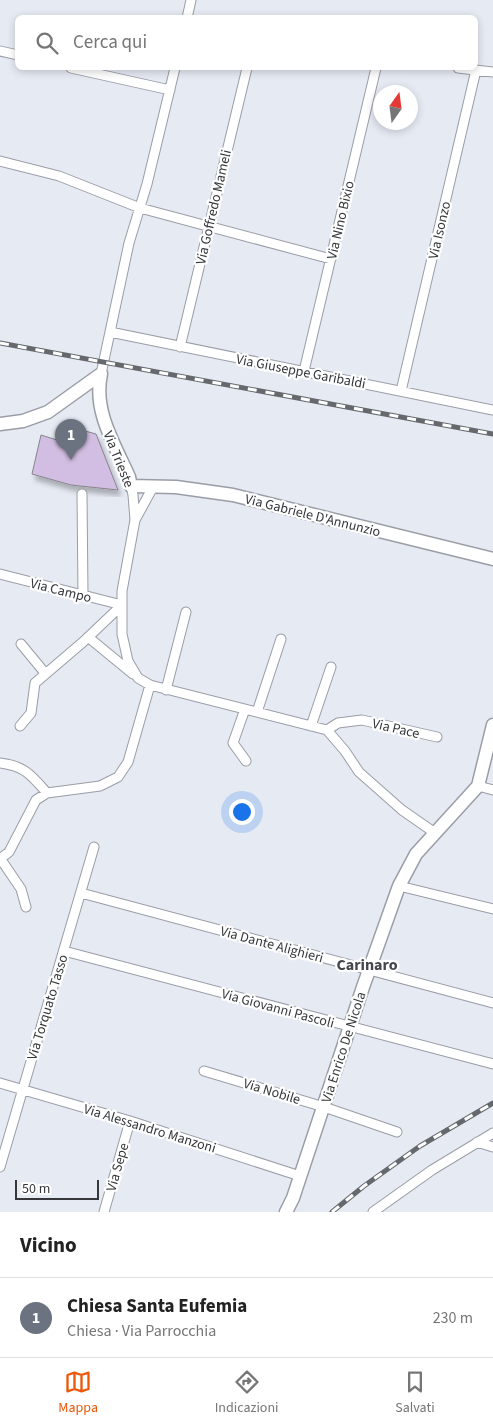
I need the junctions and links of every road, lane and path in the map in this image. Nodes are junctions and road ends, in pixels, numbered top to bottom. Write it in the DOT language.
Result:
graph roads {
  1 [pos="191,0"];
  2 [pos="190,15"];
  3 [pos="0,51"];
  4 [pos="15,54"];
  5 [pos="80,70"];
  6 [pos="175,70"];
  7 [pos="247,70"];
  8 [pos="376,70"];
  9 [pos="476,70"];
  10 [pos="493,72"];
  11 [pos="170,90"];
  12 [pos="0,161"];
  13 [pos="140,208"];
  14 [pos="209,226"];
  15 [pos="331,259"];
  16 [pos="110,332"];
  17 [pos="180,347"];
  18 [pos="304,372"];
  19 [pos="101,374"];
  20 [pos="401,391"];
  21 [pos="493,410"];
  22 [pos="0,424"];
  23 [pos="131,486"];
  24 [pos="152,487"];
  25 [pos="82,494"];
  26 [pos="135,520"];
  27 [pos="493,559"];
  28 [pos="0,574"];
  29 [pos="83,595"];
  30 [pos="122,605"];
  31 [pos="186,612"];
  32 [pos="88,637"];
  33 [pos="281,639"];
  34 [pos="21,644"];
  35 [pos="331,667"];
  36 [pos="45,674"];
  37 [pos="138,678"];
  38 [pos="150,685"];
  39 [pos="166,690"];
  40 [pos="244,709"];
  41 [pos="257,712"];
  42 [pos="493,725"];
  43 [pos="20,726"];
  44 [pos="311,726"];
  45 [pos="327,730"];
  46 [pos="438,737"];
  47 [pos="246,761"];
  48 [pos="0,763"];
  49 [pos="478,786"];
  50 [pos="493,790"];
  51 [pos="47,793"];
  52 [pos="435,833"];
  53 [pos="94,847"];
  54 [pos="0,859"];
  55 [pos="399,886"];
  56 [pos="80,893"];
  57 [pos="26,907"];
  58 [pos="493,908"];
  59 [pos="64,951"];
  60 [pos="369,969"];
  61 [pos="493,1003"];
  62 [pos="350,1027"];
  63 [pos="493,1064"];
  64 [pos="204,1071"];
  65 [pos="0,1083"];
  66 [pos="22,1090"];
  67 [pos="324,1107"];
  68 [pos="130,1121"];
  69 [pos="396,1132"];
  70 [pos="493,1133"];
  71 [pos="477,1142"];
  72 [pos="493,1147"];
  73 [pos="0,1166"];
  74 [pos="300,1176"];
  75 [pos="104,1212"];
  76 [pos="286,1212"];
  77 [pos="373,1212"];
  1 -- 2 [label="street"];
  3 -- 4 [label="street"];
  5 -- 11 [label="street"];
  6 -- 11 [label="street"];
  7 -- 14 [label="street, Via Goffredo Mameli"];
  8 -- 15 [label="street, Via Nino Bixio"];
  9 -- 10 [label="street"];
  9 -- 20 [label="street, Via Isonzo"];
  11 -- 13 [label="street"];
  12 -- 13 [label="street"];
  13 -- 14 [label="street"];
  13 -- 16 [label="street"];
  14 -- 15 [label="street"];
  14 -- 17 [label="street, Via Goffredo Mameli"];
  15 -- 18 [label="street, Via Nino Bixio"];
  16 -- 17 [label="street, Via Giuseppe Garibaldi"];
  16 -- 19 [label="street"];
  17 -- 18 [label="street, Via Giuseppe Garibaldi"];
  18 -- 20 [label="street, Via Giuseppe Garibaldi"];
  19 -- 22 [label="street"];
  19 -- 23 [label="street, Via Trieste"];
  20 -- 21 [label="street, Via Giuseppe Garibaldi"];
  23 -- 24 [label="street, Via Gabriele D'Annunzio"];
  23 -- 26 [label="street, Via Trieste"];
  24 -- 26 [label="street"];
  24 -- 27 [label="street, Via Gabriele D'Annunzio"];
  25 -- 29 [label="street"];
  26 -- 30 [label="street, Via Trieste"];
  28 -- 29 [label="street, Via Campo"];
  29 -- 30 [label="street, Via Campo"];
  30 -- 32 [label="street"];
  30 -- 37 [label="street, Via Trieste"];
  31 -- 39 [label="street"];
  32 -- 36 [label="street"];
  32 -- 37 [label="street"];
  33 -- 41 [label="street"];
  34 -- 36 [label="street"];
  35 -- 44 [label="street"];
  36 -- 43 [label="street"];
  37 -- 38 [label="street"];
  38 -- 39 [label="street"];
  38 -- 51 [label="street"];
  39 -- 40 [label="street"];
  40 -- 41 [label="street"];
  40 -- 47 [label="street"];
  41 -- 44 [label="street"];
  42 -- 49 [label="street"];
  44 -- 45 [label="street"];
  45 -- 46 [label="street, Via Pace"];
  45 -- 52 [label="street"];
  48 -- 51 [label="street"];
  49 -- 50 [label="street"];
  49 -- 52 [label="street, Via Enrico De Nicola"];
  51 -- 54 [label="street"];
  52 -- 55 [label="street, Via Enrico De Nicola"];
  53 -- 56 [label="street, Via Torquato Tasso"];
  54 -- 57 [label="street"];
  55 -- 58 [label="street"];
  55 -- 60 [label="street, Via Enrico De Nicola"];
  56 -- 59 [label="street, Via Torquato Tasso"];
  56 -- 60 [label="street, Via Dante Alighieri"];
  59 -- 62 [label="street, Via Giovanni Pascoli"];
  59 -- 66 [label="street, Via Torquato Tasso"];
  60 -- 61 [label="street, Via Dante Alighieri"];
  60 -- 62 [label="street, Via Enrico De Nicola"];
  62 -- 63 [label="street, Via Giovanni Pascoli"];
  62 -- 67 [label="street, Via Enrico De Nicola"];
  64 -- 67 [label="street, Via Nobile"];
  65 -- 66 [label="street, Via Alessandro Manzoni"];
  66 -- 68 [label="street, Via Alessandro Manzoni"];
  66 -- 73 [label="street, Via Torquato Tasso"];
  67 -- 69 [label="street, Via Nobile"];
  67 -- 74 [label="street, Via Enrico De Nicola"];
  68 -- 74 [label="street, Via Alessandro Manzoni"];
  68 -- 75 [label="street, Via Sepe"];
  70 -- 71 [label="street"];
  71 -- 72 [label="street"];
  71 -- 77 [label="street"];
  74 -- 76 [label="street, Via Enrico De Nicola"];
}
